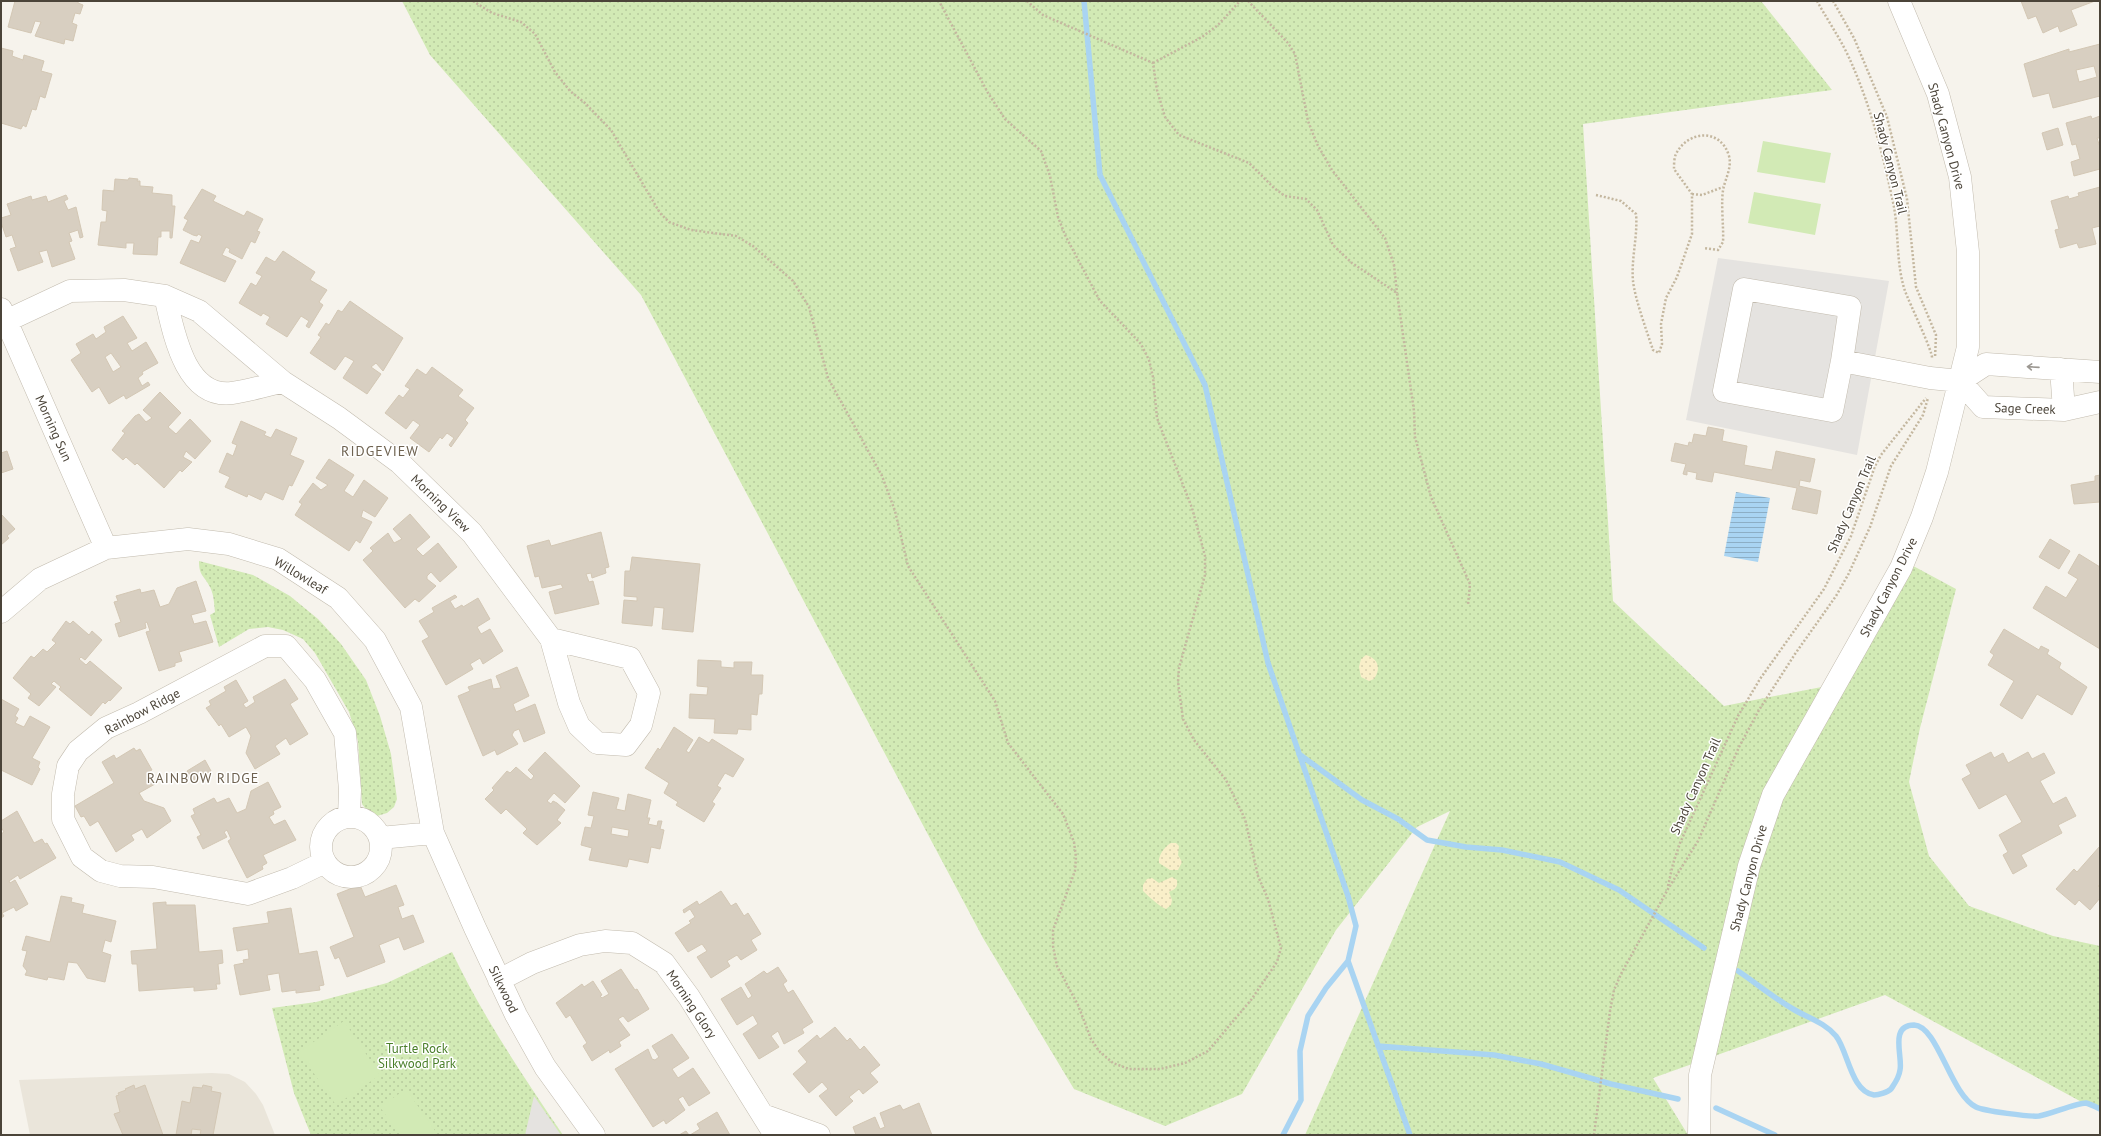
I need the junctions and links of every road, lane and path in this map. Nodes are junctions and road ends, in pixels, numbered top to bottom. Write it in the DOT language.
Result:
graph roads {
  1 [pos="473,1"];
  2 [pos="940,1"];
  3 [pos="1027,1"];
  4 [pos="1240,1"];
  5 [pos="1248,1"];
  6 [pos="1817,1"];
  7 [pos="1833,1"];
  8 [pos="1900,1"];
  9 [pos="1153,63"];
  10 [pos="1724,187"];
  11 [pos="1692,194"];
  12 [pos="1596,195"];
  13 [pos="1704,248"];
  14 [pos="1397,293"];
  15 [pos="165,296"];
  16 [pos="4,315"];
  17 [pos="1842,361"];
  18 [pos="2061,369"];
  19 [pos="2100,372"];
  20 [pos="1932,379"];
  21 [pos="1960,381"];
  22 [pos="284,382"];
  23 [pos="2100,402"];
  24 [pos="2064,410"];
  25 [pos="106,548"];
  26 [pos="1468,605"];
  27 [pos="1,612"];
  28 [pos="551,640"];
  29 [pos="349,817"];
  30 [pos="433,833"];
  31 [pos="380,838"];
  32 [pos="325,862"];
  33 [pos="1668,889"];
  34 [pos="499,980"];
  35 [pos="763,1115"];
  36 [pos="594,1135"];
  37 [pos="775,1135"];
  38 [pos="819,1135"];
  39 [pos="1594,1135"];
  40 [pos="1699,1135"];
  1 -- 2 [label="path"];
  3 -- 9 [label="path"];
  4 -- 9 [label="path"];
  5 -- 14 [label="path"];
  6 -- 20 [label="path, Shady Canyon Trail"];
  7 -- 20 [label="path, Shady Canyon Trail"];
  8 -- 21 [label="street, Shady Canyon Drive"];
  9 -- 14 [label="path"];
  10 -- 11 [label="path"];
  10 -- 11 [label="path"];
  10 -- 13 [label="path"];
  11 -- 12 [label="path"];
  14 -- 26 [label="path"];
  15 -- 16 [label="street, Morning View"];
  15 -- 22 [label="street, Morning View"];
  15 -- 22 [label="street"];
  16 -- 25 [label="street, Morning Sun"];
  17 -- 17 [label="street"];
  17 -- 20 [label="street"];
  18 -- 19 [label="street"];
  18 -- 21 [label="street, one-way"];
  18 -- 24 [label="street, Sage Creek"];
  20 -- 21 [label="street"];
  20 -- 33 [label="path, Shady Canyon Trail"];
  20 -- 33 [label="path, Shady Canyon Trail"];
  21 -- 24 [label="street, Sage Creek"];
  21 -- 40 [label="street, Shady Canyon Drive"];
  22 -- 28 [label="street, Morning View"];
  23 -- 24 [label="street, Sage Creek"];
  25 -- 27 [label="street, Willowleaf"];
  25 -- 30 [label="street, Willowleaf"];
  28 -- 28 [label="street, Morning View"];
  29 -- 31 [label="street"];
  29 -- 32 [label="street"];
  29 -- 32 [label="street, Rainbow Ridge"];
  30 -- 31 [label="street"];
  30 -- 34 [label="street, Silkwood"];
  31 -- 32 [label="street"];
  33 -- 39 [label="path, Shady Canyon Trail"];
  34 -- 35 [label="street, Morning Glory"];
  34 -- 36 [label="street, Silkwood"];
  35 -- 37 [label="street, Morning Glory"];
  35 -- 38 [label="street"];
}
